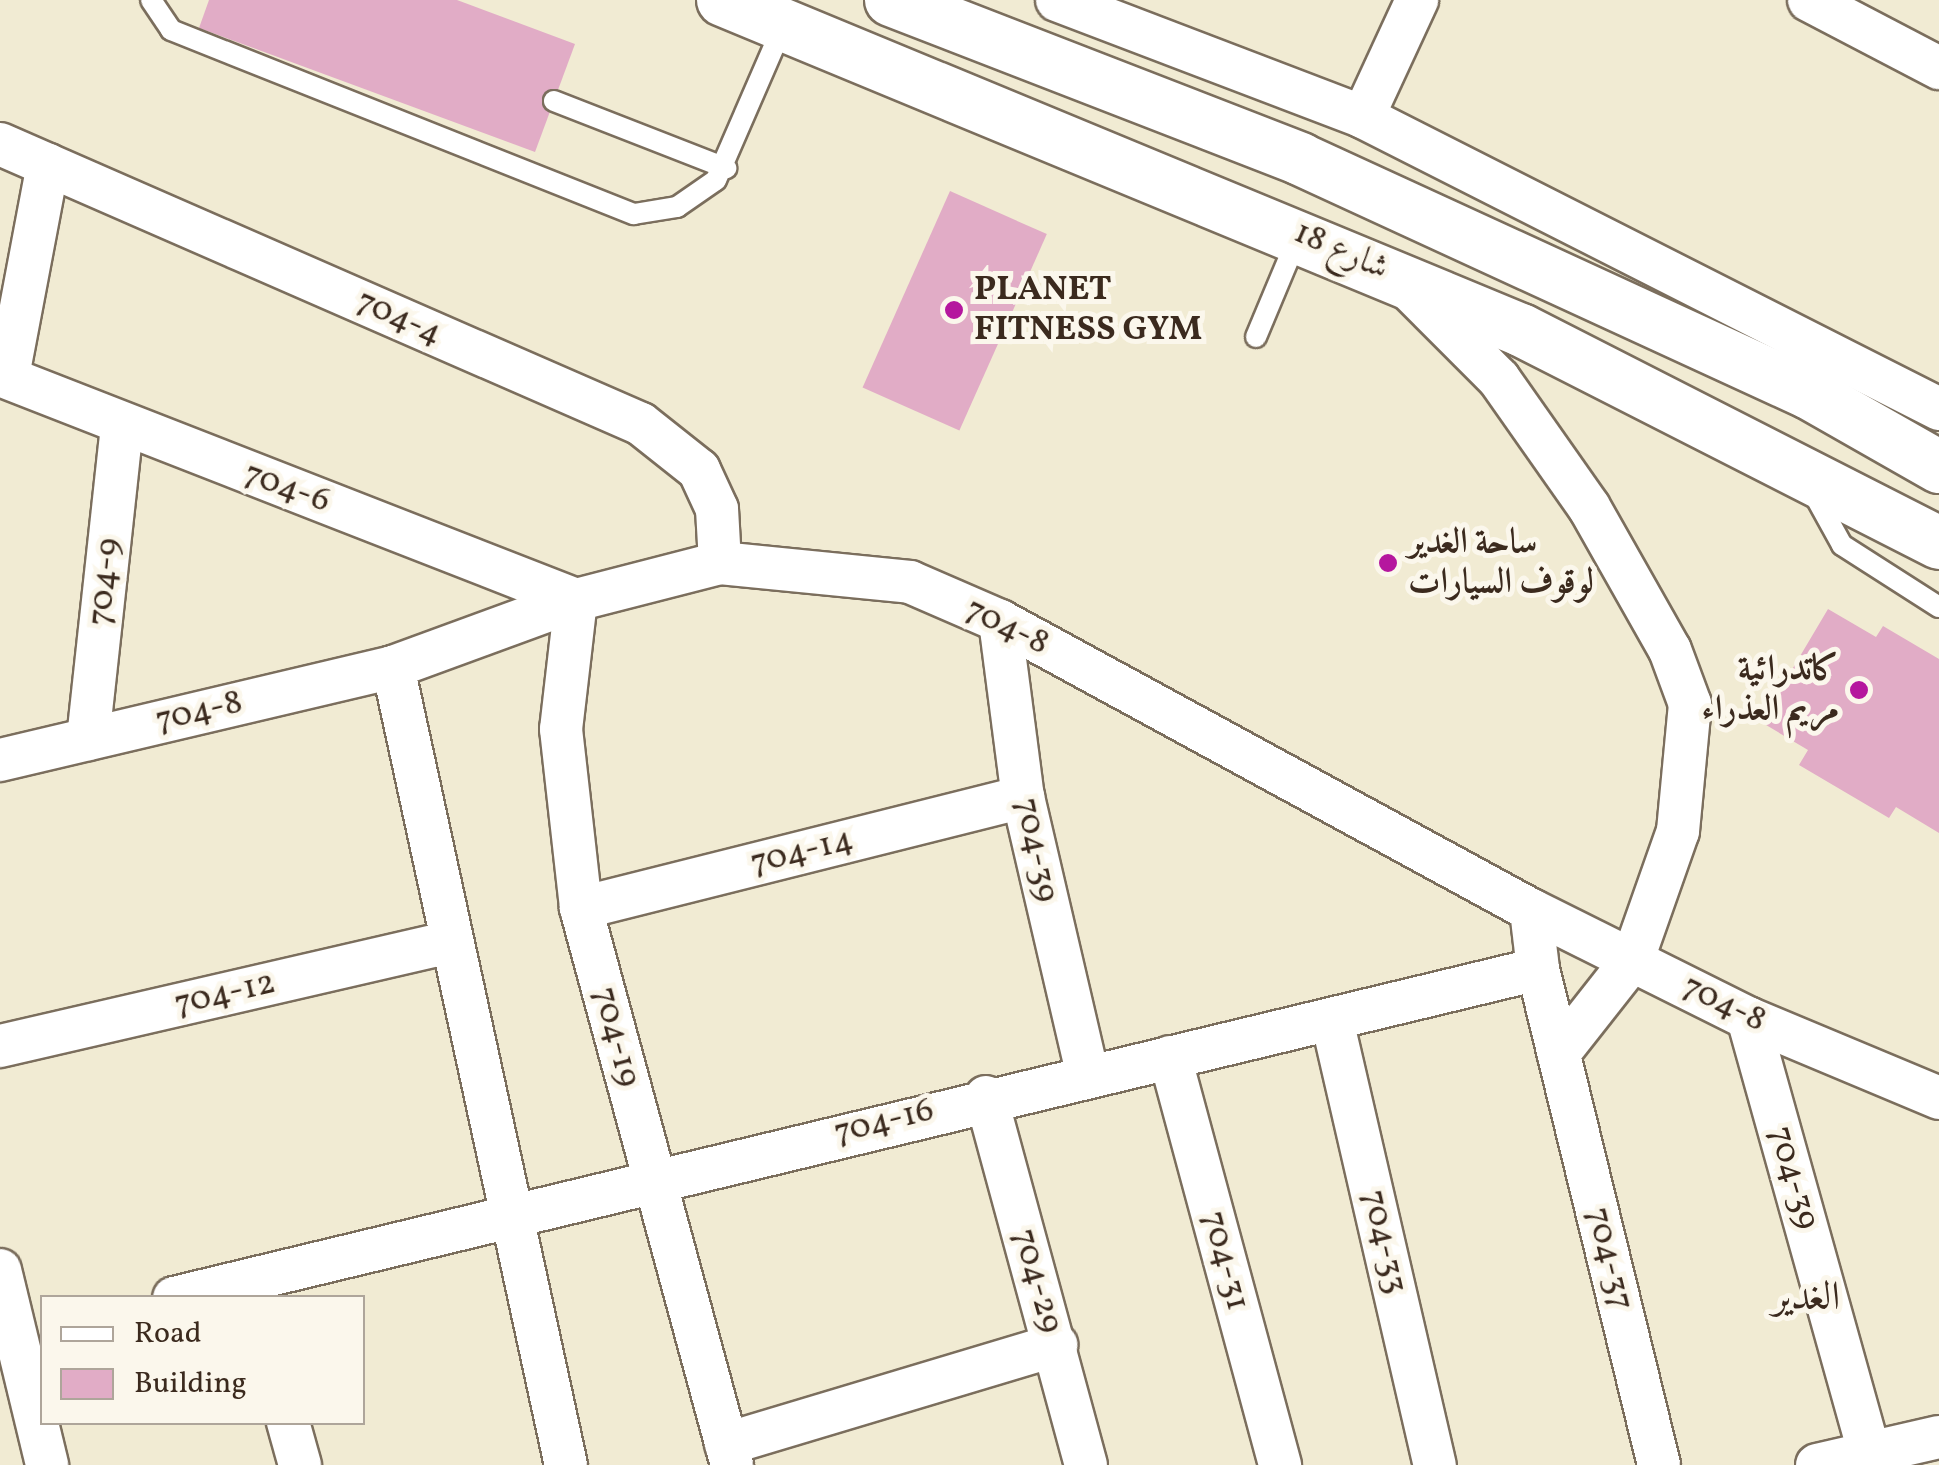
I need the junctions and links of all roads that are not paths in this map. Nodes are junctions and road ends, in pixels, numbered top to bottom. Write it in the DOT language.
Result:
graph roads {
  1 [pos="151,0"];
  2 [pos="723,0"];
  3 [pos="890,0"];
  4 [pos="1057,0"];
  5 [pos="1417,0"];
  6 [pos="1808,0"];
  7 [pos="783,26"];
  8 [pos="1939,68"];
  9 [pos="554,101"];
  10 [pos="1363,117"];
  11 [pos="0,144"];
  12 [pos="48,165"];
  13 [pos="726,168"];
  14 [pos="1300,232"];
  15 [pos="1396,275"];
  16 [pos="1256,337"];
  17 [pos="4,376"];
  18 [pos="1939,409"];
  19 [pos="122,426"];
  20 [pos="1804,466"];
  21 [pos="1939,467"];
  22 [pos="1939,543"];
  23 [pos="720,563"];
  24 [pos="576,600"];
  25 [pos="1939,607"];
  26 [pos="1000,621"];
  27 [pos="393,666"];
  28 [pos="88,739"];
  29 [pos="0,760"];
  30 [pos="1023,797"];
  31 [pos="581,908"];
  32 [pos="1531,910"];
  33 [pos="450,942"];
  34 [pos="1632,959"];
  35 [pos="1538,970"];
  36 [pos="1748,1018"];
  37 [pos="1332,1020"];
  38 [pos="0,1046"];
  39 [pos="1560,1053"];
  40 [pos="1170,1057"];
  41 [pos="1088,1076"];
  42 [pos="986,1097"];
  43 [pos="1939,1098"];
  44 [pos="654,1180"];
  45 [pos="508,1212"];
  46 [pos="0,1270"];
  47 [pos="249,1290"];
  48 [pos="202,1295"];
  49 [pos="18,1331"];
  50 [pos="1056,1345"];
  51 [pos="289,1425"];
  52 [pos="1939,1437"];
  53 [pos="729,1454"];
  54 [pos="1870,1455"];
  55 [pos="47,1465"];
  56 [pos="300,1465"];
  57 [pos="566,1465"];
  58 [pos="1086,1465"];
  59 [pos="1280,1465"];
  60 [pos="1436,1465"];
  61 [pos="1659,1465"];
  62 [pos="1817,1465"];
  1 -- 13 [label="lane"];
  2 -- 7 [label="street, شارع 18"];
  3 -- 21 [label="street, شارع 18"];
  4 -- 10 [label="street"];
  5 -- 10 [label="street"];
  6 -- 8 [label="street"];
  7 -- 13 [label="lane"];
  7 -- 14 [label="street, شارع 18"];
  9 -- 13 [label="lane"];
  10 -- 18 [label="street"];
  11 -- 12 [label="street, 704-4"];
  12 -- 17 [label="street"];
  12 -- 23 [label="street, 704-4"];
  14 -- 15 [label="street, شارع 18"];
  14 -- 16 [label="lane"];
  15 -- 20 [label="street, شارع 18"];
  15 -- 34 [label="street"];
  17 -- 19 [label="street, 704-6"];
  19 -- 24 [label="street, 704-6"];
  19 -- 28 [label="street, 704-9"];
  20 -- 22 [label="street, شارع 18"];
  20 -- 25 [label="lane"];
  23 -- 24 [label="street, 704-8"];
  23 -- 26 [label="street, 704-8"];
  24 -- 27 [label="street, 704-8"];
  24 -- 31 [label="street, 704-19"];
  26 -- 30 [label="street, 704-39"];
  26 -- 32 [label="street, 704-8"];
  27 -- 28 [label="street, 704-8"];
  27 -- 33 [label="street"];
  28 -- 29 [label="street, 704-8"];
  30 -- 31 [label="street, 704-14"];
  30 -- 41 [label="street, 704-39"];
  31 -- 44 [label="street, 704-19"];
  32 -- 34 [label="street, 704-8"];
  32 -- 35 [label="street"];
  33 -- 38 [label="street, 704-12"];
  33 -- 45 [label="street"];
  34 -- 36 [label="street, 704-8"];
  34 -- 39 [label="street"];
  35 -- 37 [label="street, 704-16"];
  35 -- 39 [label="street, 704-37"];
  36 -- 43 [label="street, 704-8"];
  36 -- 54 [label="street, 704-39"];
  37 -- 40 [label="street, 704-16"];
  37 -- 60 [label="street, 704-33"];
  39 -- 61 [label="street, 704-37"];
  40 -- 41 [label="street, 704-16"];
  40 -- 59 [label="street, 704-31"];
  41 -- 42 [label="street, 704-16"];
  42 -- 44 [label="street, 704-16"];
  42 -- 50 [label="street, 704-29"];
  44 -- 45 [label="street, 704-16"];
  44 -- 53 [label="street, 704-19"];
  45 -- 47 [label="street, 704-16"];
  45 -- 57 [label="street"];
  46 -- 49 [label="street"];
  47 -- 48 [label="street, 704-16"];
  49 -- 55 [label="street"];
  50 -- 53 [label="street"];
  50 -- 58 [label="street, 704-29"];
  51 -- 56 [label="street"];
  52 -- 54 [label="street"];
  54 -- 62 [label="street"];
}
